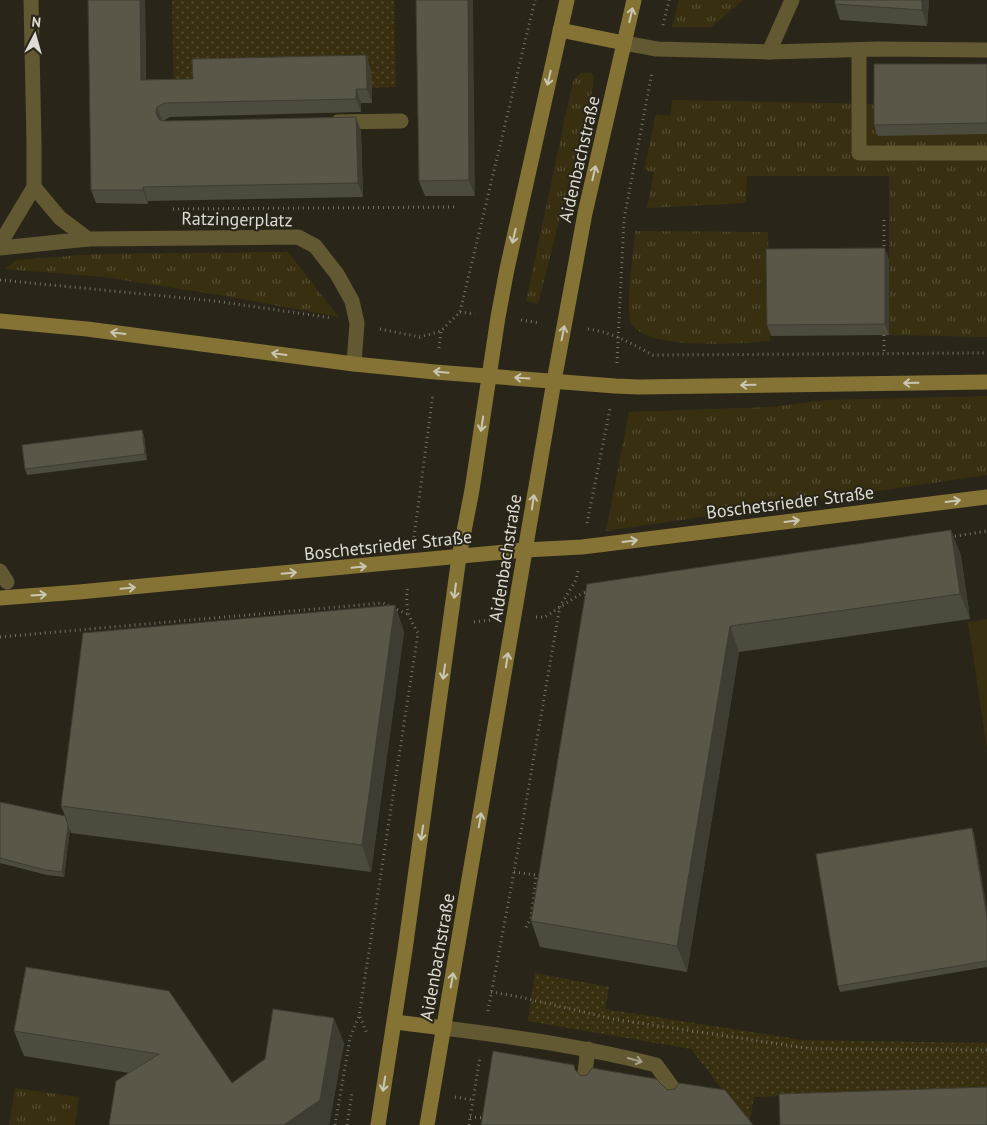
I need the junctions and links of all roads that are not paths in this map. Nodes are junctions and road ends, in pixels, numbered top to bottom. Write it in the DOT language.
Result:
graph roads {
  1 [pos="30,0"];
  2 [pos="567,0"];
  3 [pos="634,0"];
  4 [pos="792,0"];
  5 [pos="560,30"];
  6 [pos="624,43"];
  7 [pos="859,50"];
  8 [pos="987,50"];
  9 [pos="769,52"];
  10 [pos="401,121"];
  11 [pos="324,122"];
  12 [pos="987,153"];
  13 [pos="34,188"];
  14 [pos="88,239"];
  15 [pos="0,244"];
  16 [pos="0,248"];
  17 [pos="0,322"];
  18 [pos="354,364"];
  19 [pos="489,376"];
  20 [pos="554,381"];
  21 [pos="987,382"];
  22 [pos="987,497"];
  23 [pos="525,550"];
  24 [pos="459,557"];
  25 [pos="0,598"];
  26 [pos="395,1022"];
  27 [pos="444,1028"];
  28 [pos="588,1049"];
  29 [pos="585,1072"];
  30 [pos="672,1087"];
  31 [pos="378,1125"];
  32 [pos="427,1125"];
  1 -- 13 [label="street"];
  2 -- 5 [label="main road, Aidenbachstraße"];
  6 -- 3 [label="main road, Aidenbachstraße, one-way"];
  4 -- 9 [label="street"];
  5 -- 6 [label="main road"];
  5 -- 19 [label="main road, Aidenbachstraße, one-way"];
  6 -- 9 [label="street"];
  20 -- 6 [label="main road, Aidenbachstraße, one-way"];
  7 -- 8 [label="street"];
  7 -- 9 [label="street"];
  7 -- 12 [label="street"];
  10 -- 11 [label="street"];
  13 -- 14 [label="street"];
  13 -- 15 [label="street"];
  14 -- 16 [label="street, Ratzingerplatz"];
  14 -- 18 [label="street, Ratzingerplatz"];
  18 -- 17 [label="main road, one-way"];
  19 -- 18 [label="main road, one-way"];
  20 -- 19 [label="main road, one-way"];
  19 -- 24 [label="main road, Aidenbachstraße, one-way"];
  21 -- 20 [label="main road, one-way"];
  23 -- 20 [label="main road, Aidenbachstraße, one-way"];
  23 -- 22 [label="main road, Boschetsrieder Straße, one-way"];
  23 -- 24 [label="main road, Boschetsrieder Straße"];
  27 -- 23 [label="main road, Aidenbachstraße, one-way"];
  25 -- 24 [label="main road, Boschetsrieder Straße, one-way"];
  24 -- 26 [label="main road, Aidenbachstraße, one-way"];
  26 -- 27 [label="main road"];
  26 -- 31 [label="main road, Aidenbachstraße, one-way"];
  27 -- 28 [label="street"];
  27 -- 32 [label="main road, Aidenbachstraße"];
  28 -- 29 [label="street"];
  28 -- 30 [label="street, one-way"];
}
